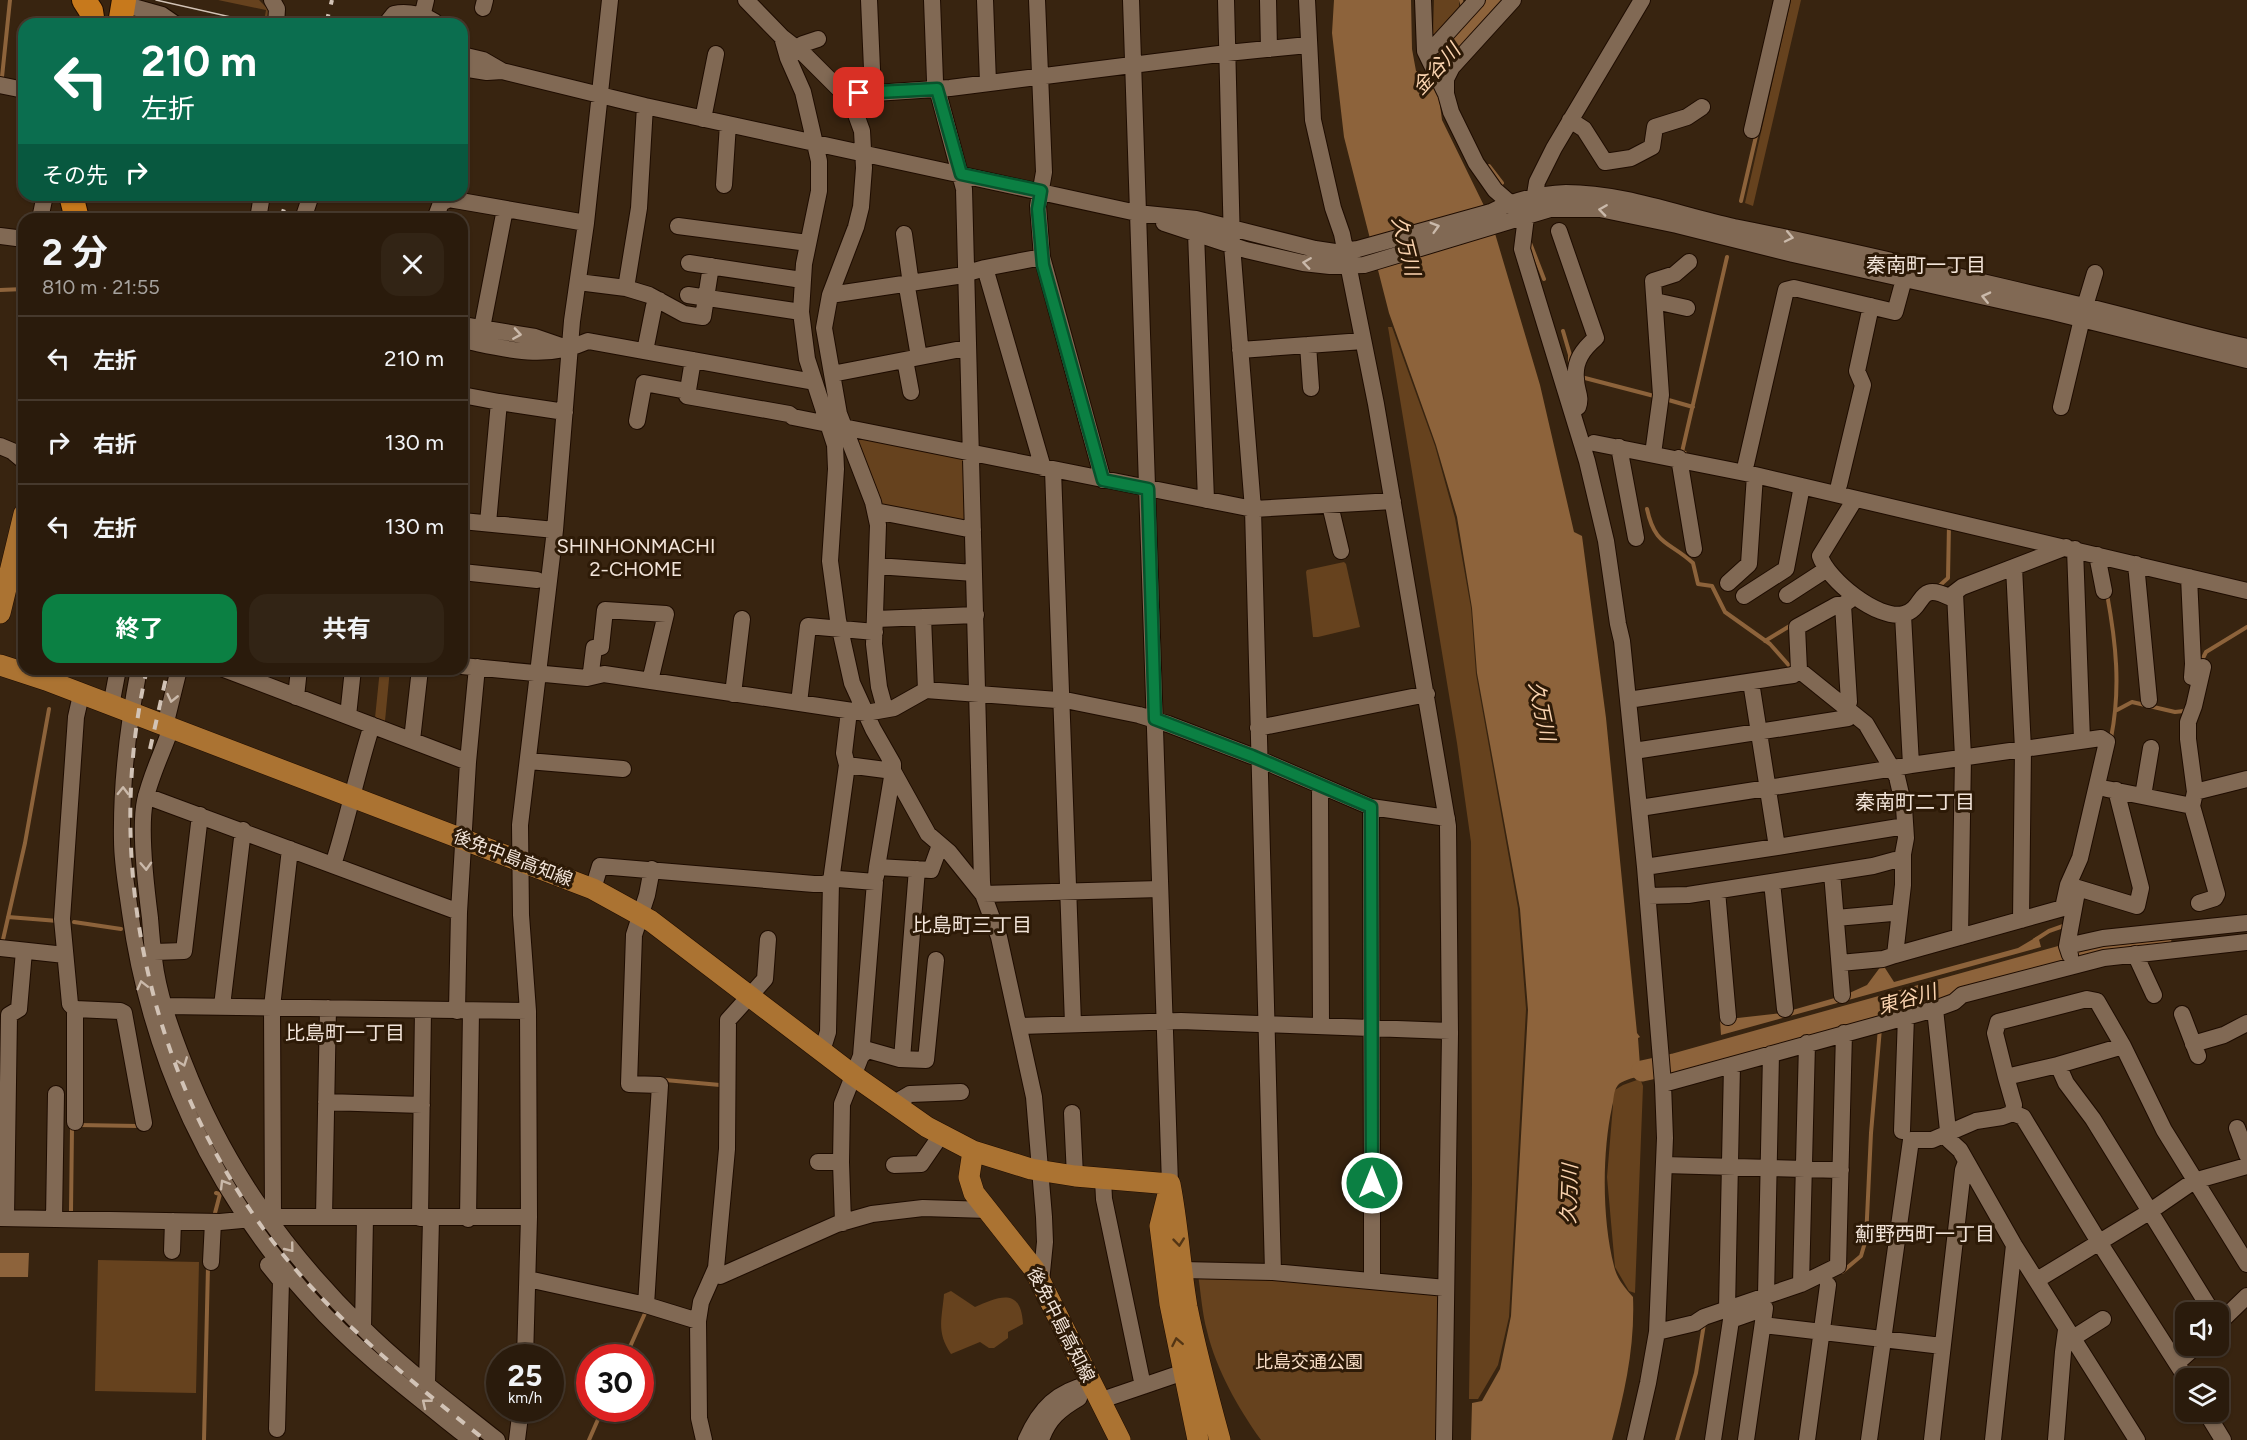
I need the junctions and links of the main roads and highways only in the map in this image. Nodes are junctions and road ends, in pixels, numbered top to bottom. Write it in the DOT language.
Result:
graph roads {
  1 [pos="84,0"];
  2 [pos="93,18"];
  3 [pos="18,539"];
  4 [pos="0,613"];
  5 [pos="0,665"];
  6 [pos="18,669"];
  7 [pos="47,675"];
  8 [pos="973,1151"];
  9 [pos="1170,1184"];
  10 [pos="1120,1440"];
  11 [pos="1198,1440"];
  12 [pos="1220,1440"];
  1 -- 2 [label="highway"];
  3 -- 4 [label="main road"];
  5 -- 6 [label="main road, 後免中島高知線"];
  7 -- 8 [label="main road, 後免中島高知線"];
  8 -- 9 [label="main road, 後免中島高知線"];
  8 -- 10 [label="main road, 後免中島高知線"];
  11 -- 9 [label="main road, one-way"];
  9 -- 12 [label="main road, one-way"];
}
